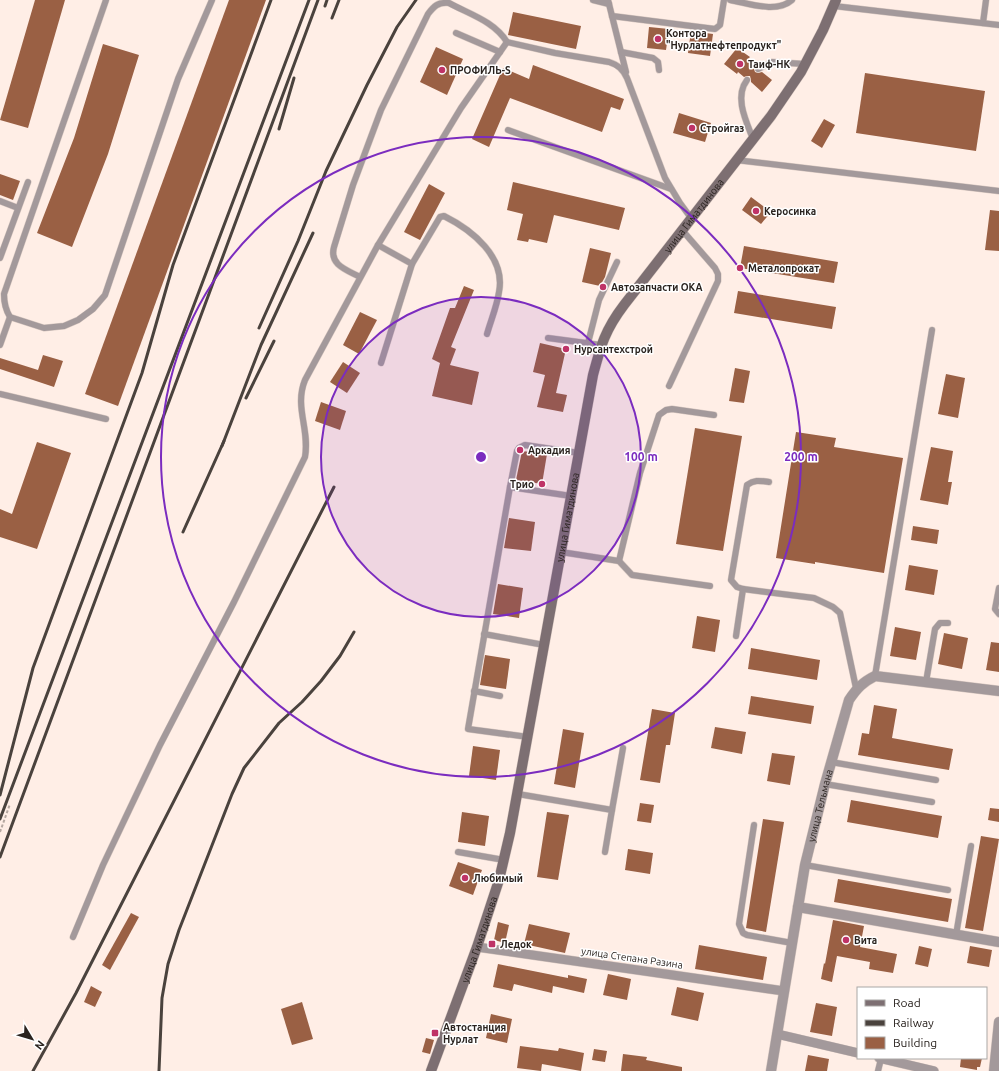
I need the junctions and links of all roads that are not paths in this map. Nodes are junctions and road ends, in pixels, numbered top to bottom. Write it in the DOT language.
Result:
graph roads {
  1 [pos="106,0"];
  2 [pos="212,0"];
  3 [pos="593,0"];
  4 [pos="724,0"];
  5 [pos="730,0"];
  6 [pos="792,0"];
  7 [pos="986,0"];
  8 [pos="609,2"];
  9 [pos="835,3"];
  10 [pos="612,16"];
  11 [pos="983,23"];
  12 [pos="999,25"];
  13 [pos="456,32"];
  14 [pos="507,42"];
  15 [pos="500,52"];
  16 [pos="621,52"];
  17 [pos="805,64"];
  18 [pos="758,69"];
  19 [pos="659,70"];
  20 [pos="628,78"];
  21 [pos="747,80"];
  22 [pos="508,130"];
  23 [pos="753,139"];
  24 [pos="736,160"];
  25 [pos="28,182"];
  26 [pos="672,189"];
  27 [pos="999,191"];
  28 [pos="0,201"];
  29 [pos="18,208"];
  30 [pos="691,218"];
  31 [pos="682,230"];
  32 [pos="378,245"];
  33 [pos="0,258"];
  34 [pos="617,262"];
  35 [pos="412,264"];
  36 [pos="360,277"];
  37 [pos="10,317"];
  38 [pos="932,330"];
  39 [pos="487,334"];
  40 [pos="548,338"];
  41 [pos="588,343"];
  42 [pos="601,344"];
  43 [pos="0,345"];
  44 [pos="381,363"];
  45 [pos="669,386"];
  46 [pos="0,394"];
  47 [pos="714,415"];
  48 [pos="106,419"];
  49 [pos="579,453"];
  50 [pos="769,482"];
  51 [pos="510,488"];
  52 [pos="571,496"];
  53 [pos="561,552"];
  54 [pos="619,561"];
  55 [pos="710,586"];
  56 [pos="999,588"];
  57 [pos="744,589"];
  58 [pos="999,614"];
  59 [pos="948,622"];
  60 [pos="484,634"];
  61 [pos="736,636"];
  62 [pos="544,645"];
  63 [pos="875,676"];
  64 [pos="926,682"];
  65 [pos="856,688"];
  66 [pos="474,691"];
  67 [pos="999,691"];
  68 [pos="500,696"];
  69 [pos="528,737"];
  70 [pos="623,748"];
  71 [pos="831,762"];
  72 [pos="936,780"];
  73 [pos="825,784"];
  74 [pos="518,794"];
  75 [pos="932,802"];
  76 [pos="612,810"];
  77 [pos="754,824"];
  78 [pos="971,846"];
  79 [pos="458,852"];
  80 [pos="605,852"];
  81 [pos="504,860"];
  82 [pos="805,865"];
  83 [pos="948,890"];
  84 [pos="798,907"];
  85 [pos="956,935"];
  86 [pos="73,937"];
  87 [pos="999,942"];
  88 [pos="792,943"];
  89 [pos="477,947"];
  90 [pos="784,991"];
  91 [pos="999,1022"];
  92 [pos="777,1034"];
  93 [pos="857,1053"];
  94 [pos="880,1059"];
  95 [pos="884,1059"];
  96 [pos="433,1071"];
  97 [pos="771,1071"];
  98 [pos="878,1071"];
  99 [pos="934,1071"];
  100 [pos="994,1071"];
  1 -- 37 [label="lane"];
  2 -- 37 [label="lane"];
  3 -- 8 [label="lane"];
  4 -- 10 [label="lane"];
  5 -- 6 [label="lane"];
  7 -- 11 [label="lane"];
  8 -- 10 [label="lane"];
  9 -- 11 [label="lane"];
  9 -- 17 [label="main road, улица Гиматдинова"];
  10 -- 16 [label="lane"];
  11 -- 12 [label="lane"];
  13 -- 15 [label="lane"];
  14 -- 15 [label="lane"];
  14 -- 20 [label="lane"];
  14 -- 36 [label="lane"];
  15 -- 32 [label="lane"];
  16 -- 19 [label="lane"];
  16 -- 20 [label="lane"];
  17 -- 18 [label="lane"];
  17 -- 23 [label="main road, улица Гиматдинова"];
  20 -- 26 [label="lane"];
  21 -- 23 [label="lane"];
  22 -- 26 [label="lane"];
  23 -- 24 [label="main road, улица Гиматдинова"];
  24 -- 27 [label="lane"];
  24 -- 30 [label="main road, улица Гиматдинова"];
  25 -- 29 [label="lane"];
  26 -- 30 [label="lane"];
  28 -- 29 [label="lane"];
  29 -- 33 [label="lane"];
  30 -- 31 [label="main road, улица Гиматдинова"];
  31 -- 42 [label="main road, улица Гиматдинова"];
  31 -- 45 [label="lane"];
  32 -- 35 [label="lane"];
  32 -- 36 [label="lane"];
  34 -- 41 [label="lane"];
  35 -- 39 [label="lane"];
  35 -- 44 [label="lane"];
  36 -- 86 [label="lane"];
  37 -- 43 [label="lane"];
  38 -- 63 [label="lane"];
  40 -- 41 [label="lane"];
  41 -- 42 [label="lane"];
  42 -- 49 [label="main road, улица Гиматдинова"];
  46 -- 48 [label="lane"];
  47 -- 54 [label="lane"];
  49 -- 51 [label="lane"];
  49 -- 52 [label="main road, улица Гиматдинова"];
  50 -- 57 [label="lane"];
  51 -- 52 [label="lane"];
  51 -- 60 [label="lane"];
  52 -- 53 [label="main road, улица Гиматдинова"];
  53 -- 54 [label="lane"];
  53 -- 62 [label="main road, улица Гиматдинова"];
  54 -- 55 [label="lane"];
  56 -- 58 [label="lane"];
  57 -- 61 [label="lane"];
  57 -- 65 [label="lane"];
  59 -- 64 [label="lane"];
  60 -- 62 [label="lane"];
  60 -- 66 [label="lane"];
  62 -- 69 [label="main road, улица Гиматдинова"];
  63 -- 64 [label="street"];
  63 -- 65 [label="street"];
  64 -- 67 [label="street"];
  65 -- 71 [label="street, улица Тельмана"];
  66 -- 68 [label="lane"];
  66 -- 69 [label="lane"];
  69 -- 74 [label="main road, улица Гиматдинова"];
  70 -- 76 [label="lane"];
  71 -- 72 [label="lane"];
  71 -- 73 [label="street, улица Тельмана"];
  73 -- 75 [label="lane"];
  73 -- 82 [label="street, улица Тельмана"];
  74 -- 76 [label="lane"];
  74 -- 81 [label="main road, улица Гиматдинова"];
  76 -- 80 [label="lane"];
  77 -- 88 [label="lane"];
  78 -- 85 [label="lane"];
  79 -- 81 [label="lane"];
  81 -- 89 [label="main road, улица Гиматдинова"];
  82 -- 83 [label="lane"];
  82 -- 84 [label="street, улица Тельмана"];
  84 -- 85 [label="street"];
  84 -- 88 [label="street, улица Тельмана"];
  85 -- 87 [label="street"];
  88 -- 90 [label="street, улица Тельмана"];
  89 -- 90 [label="street, улица Степана Разина"];
  89 -- 96 [label="main road, улица Гиматдинова"];
  90 -- 92 [label="street, улица Тельмана"];
  91 -- 100 [label="street"];
  92 -- 93 [label="street"];
  92 -- 97 [label="street, улица Тельмана"];
  94 -- 98 [label="lane"];
  95 -- 99 [label="street"];
}
